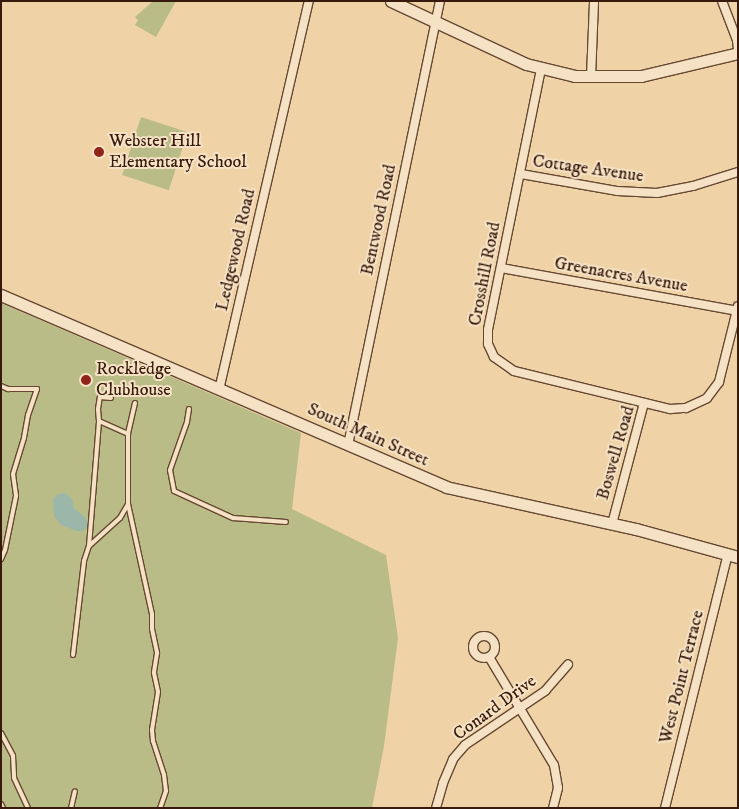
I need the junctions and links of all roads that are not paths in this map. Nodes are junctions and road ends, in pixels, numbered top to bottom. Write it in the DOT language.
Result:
graph roads {
  1 [pos="309,1"];
  2 [pos="391,1"];
  3 [pos="440,1"];
  4 [pos="594,1"];
  5 [pos="722,1"];
  6 [pos="436,22"];
  7 [pos="738,51"];
  8 [pos="540,69"];
  9 [pos="591,77"];
  10 [pos="738,172"];
  11 [pos="520,174"];
  12 [pos="501,268"];
  13 [pos="1,295"];
  14 [pos="737,309"];
  15 [pos="1,386"];
  16 [pos="220,390"];
  17 [pos="111,398"];
  18 [pos="135,403"];
  19 [pos="644,403"];
  20 [pos="188,409"];
  21 [pos="99,421"];
  22 [pos="128,434"];
  23 [pos="348,445"];
  24 [pos="128,504"];
  25 [pos="286,522"];
  26 [pos="612,524"];
  27 [pos="89,546"];
  28 [pos="733,555"];
  29 [pos="1,559"];
  30 [pos="73,655"];
  31 [pos="489,657"];
  32 [pos="568,665"];
  33 [pos="520,707"];
  34 [pos="1,733"];
  35 [pos="75,791"];
  36 [pos="28,808"];
  37 [pos="71,808"];
  38 [pos="160,808"];
  39 [pos="436,808"];
  40 [pos="553,808"];
  41 [pos="665,808"];
  1 -- 16 [label="street, Ledgewood Road"];
  2 -- 6 [label="main road"];
  3 -- 6 [label="street, Bentwood Road"];
  4 -- 9 [label="street"];
  5 -- 7 [label="street"];
  6 -- 8 [label="main road"];
  6 -- 23 [label="street, Bentwood Road"];
  7 -- 9 [label="main road"];
  8 -- 9 [label="main road"];
  8 -- 11 [label="street, Crosshill Road"];
  10 -- 11 [label="street, Cottage Avenue"];
  11 -- 12 [label="street, Crosshill Road"];
  12 -- 14 [label="street, Greenacres Avenue"];
  12 -- 19 [label="street, Crosshill Road"];
  13 -- 16 [label="main road, South Main Street"];
  14 -- 19 [label="street, Boswell Road"];
  15 -- 29 [label="lane"];
  16 -- 23 [label="main road, South Main Street"];
  17 -- 21 [label="lane"];
  18 -- 22 [label="lane"];
  19 -- 26 [label="street, Boswell Road"];
  20 -- 25 [label="lane"];
  21 -- 22 [label="lane"];
  21 -- 27 [label="lane"];
  22 -- 24 [label="lane"];
  23 -- 26 [label="main road, South Main Street"];
  24 -- 27 [label="lane"];
  24 -- 38 [label="lane"];
  26 -- 28 [label="main road, South Main Street"];
  27 -- 30 [label="lane"];
  28 -- 41 [label="street, West Point Terrace"];
  31 -- 33 [label="street"];
  32 -- 33 [label="street, Conard Drive"];
  33 -- 39 [label="street, Conard Drive"];
  33 -- 40 [label="street"];
  34 -- 36 [label="lane"];
  35 -- 37 [label="lane"];
}
